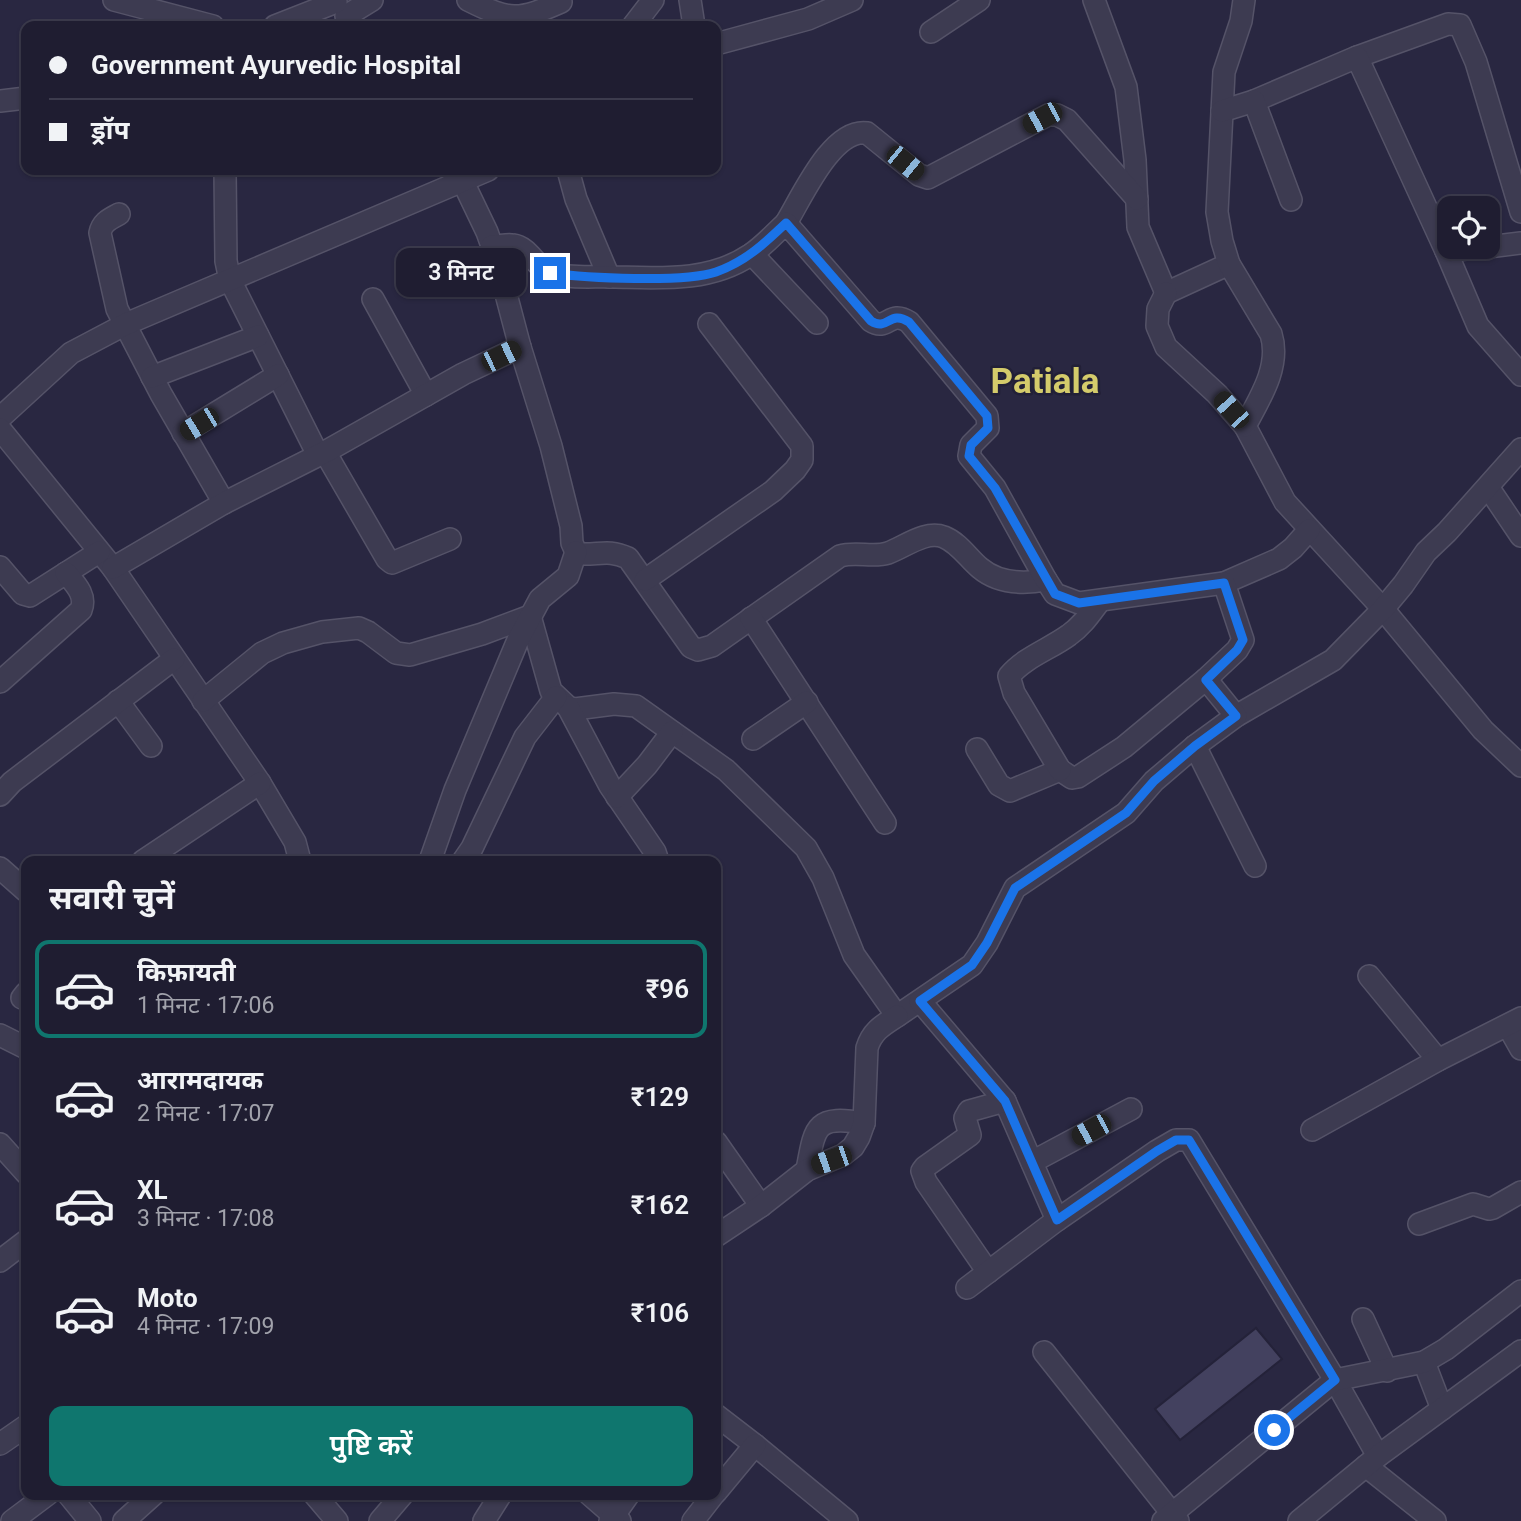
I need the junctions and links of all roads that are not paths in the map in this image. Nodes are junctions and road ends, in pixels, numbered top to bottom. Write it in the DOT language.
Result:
graph roads {
  1 [pos="372,0"];
  2 [pos="468,0"];
  3 [pos="653,0"];
  4 [pos="690,0"];
  5 [pos="852,0"];
  6 [pos="979,0"];
  7 [pos="1094,0"];
  8 [pos="1244,0"];
  9 [pos="125,1"];
  10 [pos="561,2"];
  11 [pos="342,11"];
  12 [pos="158,19"];
  13 [pos="297,21"];
  14 [pos="637,21"];
  15 [pos="693,21"];
  16 [pos="930,32"];
  17 [pos="721,43"];
  18 [pos="1357,57"];
  19 [pos="21,98"];
  20 [pos="0,100"];
  21 [pos="1254,101"];
  22 [pos="1222,111"];
  23 [pos="225,175"];
  24 [pos="569,175"];
  25 [pos="457,176"];
  26 [pos="1137,199"];
  27 [pos="1291,200"];
  28 [pos="1521,212"];
  29 [pos="119,214"];
  30 [pos="786,223"];
  31 [pos="1437,231"];
  32 [pos="1521,243"];
  33 [pos="1500,245"];
  34 [pos="492,246"];
  35 [pos="752,254"];
  36 [pos="1449,259"];
  37 [pos="1229,264"];
  38 [pos="609,276"];
  39 [pos="230,280"];
  40 [pos="1166,293"];
  41 [pos="373,299"];
  42 [pos="817,323"];
  43 [pos="126,324"];
  44 [pos="709,324"];
  45 [pos="258,336"];
  46 [pos="520,347"];
  47 [pos="278,375"];
  48 [pos="1521,375"];
  49 [pos="152,377"];
  50 [pos="426,395"];
  51 [pos="0,418"];
  52 [pos="1245,426"];
  53 [pos="0,429"];
  54 [pos="183,433"];
  55 [pos="1521,449"];
  56 [pos="321,454"];
  57 [pos="1488,487"];
  58 [pos="224,503"];
  59 [pos="1309,530"];
  60 [pos="1521,536"];
  61 [pos="450,539"];
  62 [pos="576,552"];
  63 [pos="106,560"];
  64 [pos="0,568"];
  65 [pos="66,573"];
  66 [pos="645,580"];
  67 [pos="1046,580"];
  68 [pos="1224,583"];
  69 [pos="1099,602"];
  70 [pos="1382,609"];
  71 [pos="530,616"];
  72 [pos="751,618"];
  73 [pos="174,659"];
  74 [pos="1206,680"];
  75 [pos="0,682"];
  76 [pos="118,701"];
  77 [pos="203,701"];
  78 [pos="562,702"];
  79 [pos="807,702"];
  80 [pos="1236,716"];
  81 [pos="672,732"];
  82 [pos="753,739"];
  83 [pos="1195,746"];
  84 [pos="151,747"];
  85 [pos="977,749"];
  86 [pos="1521,766"];
  87 [pos="1060,770"];
  88 [pos="4,782"];
  89 [pos="260,783"];
  90 [pos="617,797"];
  91 [pos="885,823"];
  92 [pos="150,856"];
  93 [pos="299,856"];
  94 [pos="432,856"];
  95 [pos="466,856"];
  96 [pos="656,856"];
  97 [pos="1255,866"];
  98 [pos="3,878"];
  99 [pos="21,888"];
  100 [pos="1369,976"];
  101 [pos="920,1001"];
  102 [pos="897,1016"];
  103 [pos="1514,1022"];
  104 [pos="0,1035"];
  105 [pos="21,1046"];
  106 [pos="1521,1049"];
  107 [pos="1438,1060"];
  108 [pos="1005,1101"];
  109 [pos="1131,1109"];
  110 [pos="864,1123"];
  111 [pos="1312,1130"];
  112 [pos="0,1144"];
  113 [pos="721,1149"];
  114 [pos="1032,1162"];
  115 [pos="21,1167"];
  116 [pos="807,1170"];
  117 [pos="1521,1192"];
  118 [pos="761,1206"];
  119 [pos="1057,1220"];
  120 [pos="1419,1224"];
  121 [pos="721,1233"];
  122 [pos="988,1272"];
  123 [pos="967,1288"];
  124 [pos="1521,1292"];
  125 [pos="1363,1319"];
  126 [pos="1521,1350"];
  127 [pos="1044,1352"];
  128 [pos="1424,1362"];
  129 [pos="1387,1371"];
  130 [pos="1335,1380"];
  131 [pos="1442,1409"];
  132 [pos="721,1419"];
  133 [pos="755,1444"];
  134 [pos="1372,1461"];
  135 [pos="721,1485"];
  136 [pos="40,1500"];
  137 [pos="73,1500"];
  138 [pos="147,1500"];
  139 [pos="319,1500"];
  140 [pos="398,1500"];
  141 [pos="497,1500"];
  142 [pos="595,1500"];
  143 [pos="625,1500"];
  144 [pos="709,1500"];
  145 [pos="614,1519"];
  146 [pos="1171,1519"];
  147 [pos="12,1521"];
  148 [pos="90,1521"];
  149 [pos="124,1521"];
  150 [pos="337,1521"];
  151 [pos="380,1521"];
  152 [pos="484,1521"];
  153 [pos="693,1521"];
  154 [pos="847,1521"];
  155 [pos="1298,1521"];
  156 [pos="1435,1521"];
  1 -- 11 [label="street"];
  2 -- 10 [label="street"];
  3 -- 14 [label="street"];
  4 -- 15 [label="street"];
  5 -- 17 [label="street"];
  6 -- 16 [label="street"];
  7 -- 26 [label="street"];
  8 -- 22 [label="street"];
  9 -- 12 [label="street"];
  11 -- 13 [label="street"];
  18 -- 21 [label="street"];
  18 -- 28 [label="street"];
  18 -- 31 [label="street"];
  19 -- 20 [label="street"];
  21 -- 22 [label="street"];
  21 -- 27 [label="street"];
  22 -- 37 [label="street"];
  23 -- 39 [label="street"];
  24 -- 38 [label="street"];
  25 -- 34 [label="street"];
  25 -- 39 [label="street"];
  26 -- 30 [label="street"];
  26 -- 40 [label="street"];
  29 -- 43 [label="street"];
  30 -- 35 [label="street"];
  30 -- 67 [label="street"];
  32 -- 33 [label="street"];
  34 -- 38 [label="street"];
  34 -- 46 [label="street"];
  35 -- 38 [label="street"];
  35 -- 42 [label="street"];
  36 -- 48 [label="street"];
  37 -- 40 [label="street"];
  37 -- 52 [label="street"];
  39 -- 43 [label="street"];
  39 -- 45 [label="street"];
  40 -- 52 [label="street"];
  41 -- 50 [label="street"];
  43 -- 49 [label="street"];
  43 -- 51 [label="street"];
  44 -- 66 [label="street"];
  45 -- 47 [label="street"];
  45 -- 49 [label="street"];
  46 -- 50 [label="street"];
  46 -- 62 [label="street"];
  47 -- 54 [label="street"];
  47 -- 56 [label="street"];
  49 -- 54 [label="street"];
  50 -- 56 [label="street"];
  52 -- 59 [label="street"];
  53 -- 63 [label="street"];
  54 -- 58 [label="street"];
  55 -- 57 [label="street"];
  56 -- 58 [label="street"];
  56 -- 61 [label="street"];
  57 -- 60 [label="street"];
  57 -- 70 [label="street"];
  58 -- 63 [label="street"];
  59 -- 68 [label="street"];
  59 -- 70 [label="street"];
  62 -- 66 [label="street"];
  62 -- 71 [label="street"];
  63 -- 65 [label="street"];
  63 -- 73 [label="street"];
  64 -- 65 [label="street"];
  65 -- 75 [label="street"];
  66 -- 72 [label="street"];
  67 -- 69 [label="street"];
  67 -- 72 [label="street"];
  68 -- 69 [label="street"];
  68 -- 74 [label="street"];
  69 -- 87 [label="street"];
  70 -- 80 [label="street"];
  70 -- 86 [label="street"];
  71 -- 77 [label="street"];
  71 -- 78 [label="street"];
  71 -- 94 [label="street"];
  72 -- 79 [label="street"];
  73 -- 76 [label="street"];
  73 -- 77 [label="street"];
  74 -- 80 [label="street"];
  74 -- 87 [label="street"];
  76 -- 84 [label="street"];
  76 -- 88 [label="street"];
  77 -- 89 [label="street"];
  78 -- 81 [label="street"];
  78 -- 90 [label="street"];
  78 -- 95 [label="street"];
  79 -- 82 [label="street"];
  79 -- 91 [label="street"];
  80 -- 83 [label="street"];
  81 -- 90 [label="street"];
  81 -- 102 [label="street"];
  83 -- 97 [label="street"];
  83 -- 101 [label="street"];
  85 -- 87 [label="street"];
  89 -- 92 [label="street"];
  89 -- 93 [label="street"];
  90 -- 96 [label="street"];
  98 -- 99 [label="street"];
  100 -- 107 [label="street"];
  101 -- 102 [label="street"];
  101 -- 108 [label="street"];
  102 -- 110 [label="street"];
  103 -- 106 [label="street"];
  103 -- 107 [label="street"];
  104 -- 105 [label="street"];
  107 -- 111 [label="street"];
  108 -- 114 [label="street"];
  108 -- 122 [label="street"];
  109 -- 114 [label="street"];
  110 -- 116 [label="street"];
  110 -- 116 [label="street"];
  112 -- 115 [label="street"];
  113 -- 118 [label="street"];
  114 -- 119 [label="street"];
  116 -- 118 [label="street"];
  117 -- 120 [label="street"];
  118 -- 121 [label="street"];
  119 -- 122 [label="street"];
  119 -- 130 [label="street"];
  122 -- 123 [label="street"];
  124 -- 128 [label="street"];
  125 -- 129 [label="street"];
  126 -- 131 [label="street"];
  127 -- 146 [label="street"];
  128 -- 129 [label="street"];
  128 -- 131 [label="street"];
  129 -- 130 [label="street"];
  130 -- 134 [label="street"];
  130 -- 146 [label="street"];
  131 -- 134 [label="street"];
  132 -- 133 [label="street"];
  133 -- 135 [label="street"];
  133 -- 154 [label="street"];
  134 -- 155 [label="street"];
  134 -- 156 [label="street"];
  136 -- 147 [label="street"];
  137 -- 148 [label="street"];
  138 -- 149 [label="street"];
  139 -- 150 [label="street"];
  140 -- 151 [label="street"];
  141 -- 152 [label="street"];
  142 -- 145 [label="street"];
  143 -- 145 [label="street"];
  144 -- 153 [label="street"];
}
